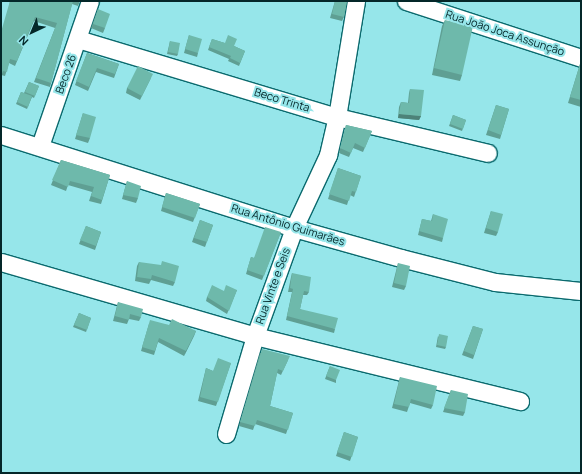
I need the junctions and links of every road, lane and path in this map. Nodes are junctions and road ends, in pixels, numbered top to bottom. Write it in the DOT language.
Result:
graph roads {
  1 [pos="90,1"];
  2 [pos="356,1"];
  3 [pos="406,1"];
  4 [pos="78,39"];
  5 [pos="581,58"];
  6 [pos="337,117"];
  7 [pos="1,135"];
  8 [pos="40,146"];
  9 [pos="488,153"];
  10 [pos="294,228"];
  11 [pos="1,262"];
  12 [pos="581,291"];
  13 [pos="255,336"];
  14 [pos="520,401"];
  15 [pos="226,434"];
  1 -- 4 [label="street, Beco 26"];
  2 -- 6 [label="street, Rua Vinte e Seis"];
  3 -- 5 [label="street, Rua João Joca Assunção"];
  4 -- 6 [label="street, Beco Trinta"];
  4 -- 8 [label="street, Beco 26"];
  6 -- 9 [label="street, Beco Trinta"];
  6 -- 10 [label="street, Rua Vinte e Seis"];
  7 -- 8 [label="street, Rua Antônio Guimarães"];
  8 -- 10 [label="street, Rua Antônio Guimarães"];
  10 -- 12 [label="street, Rua Antônio Guimarães"];
  10 -- 13 [label="street, Rua Vinte e Seis"];
  11 -- 13 [label="street"];
  13 -- 14 [label="street"];
  13 -- 15 [label="street, Rua Vinte e Seis"];
}
